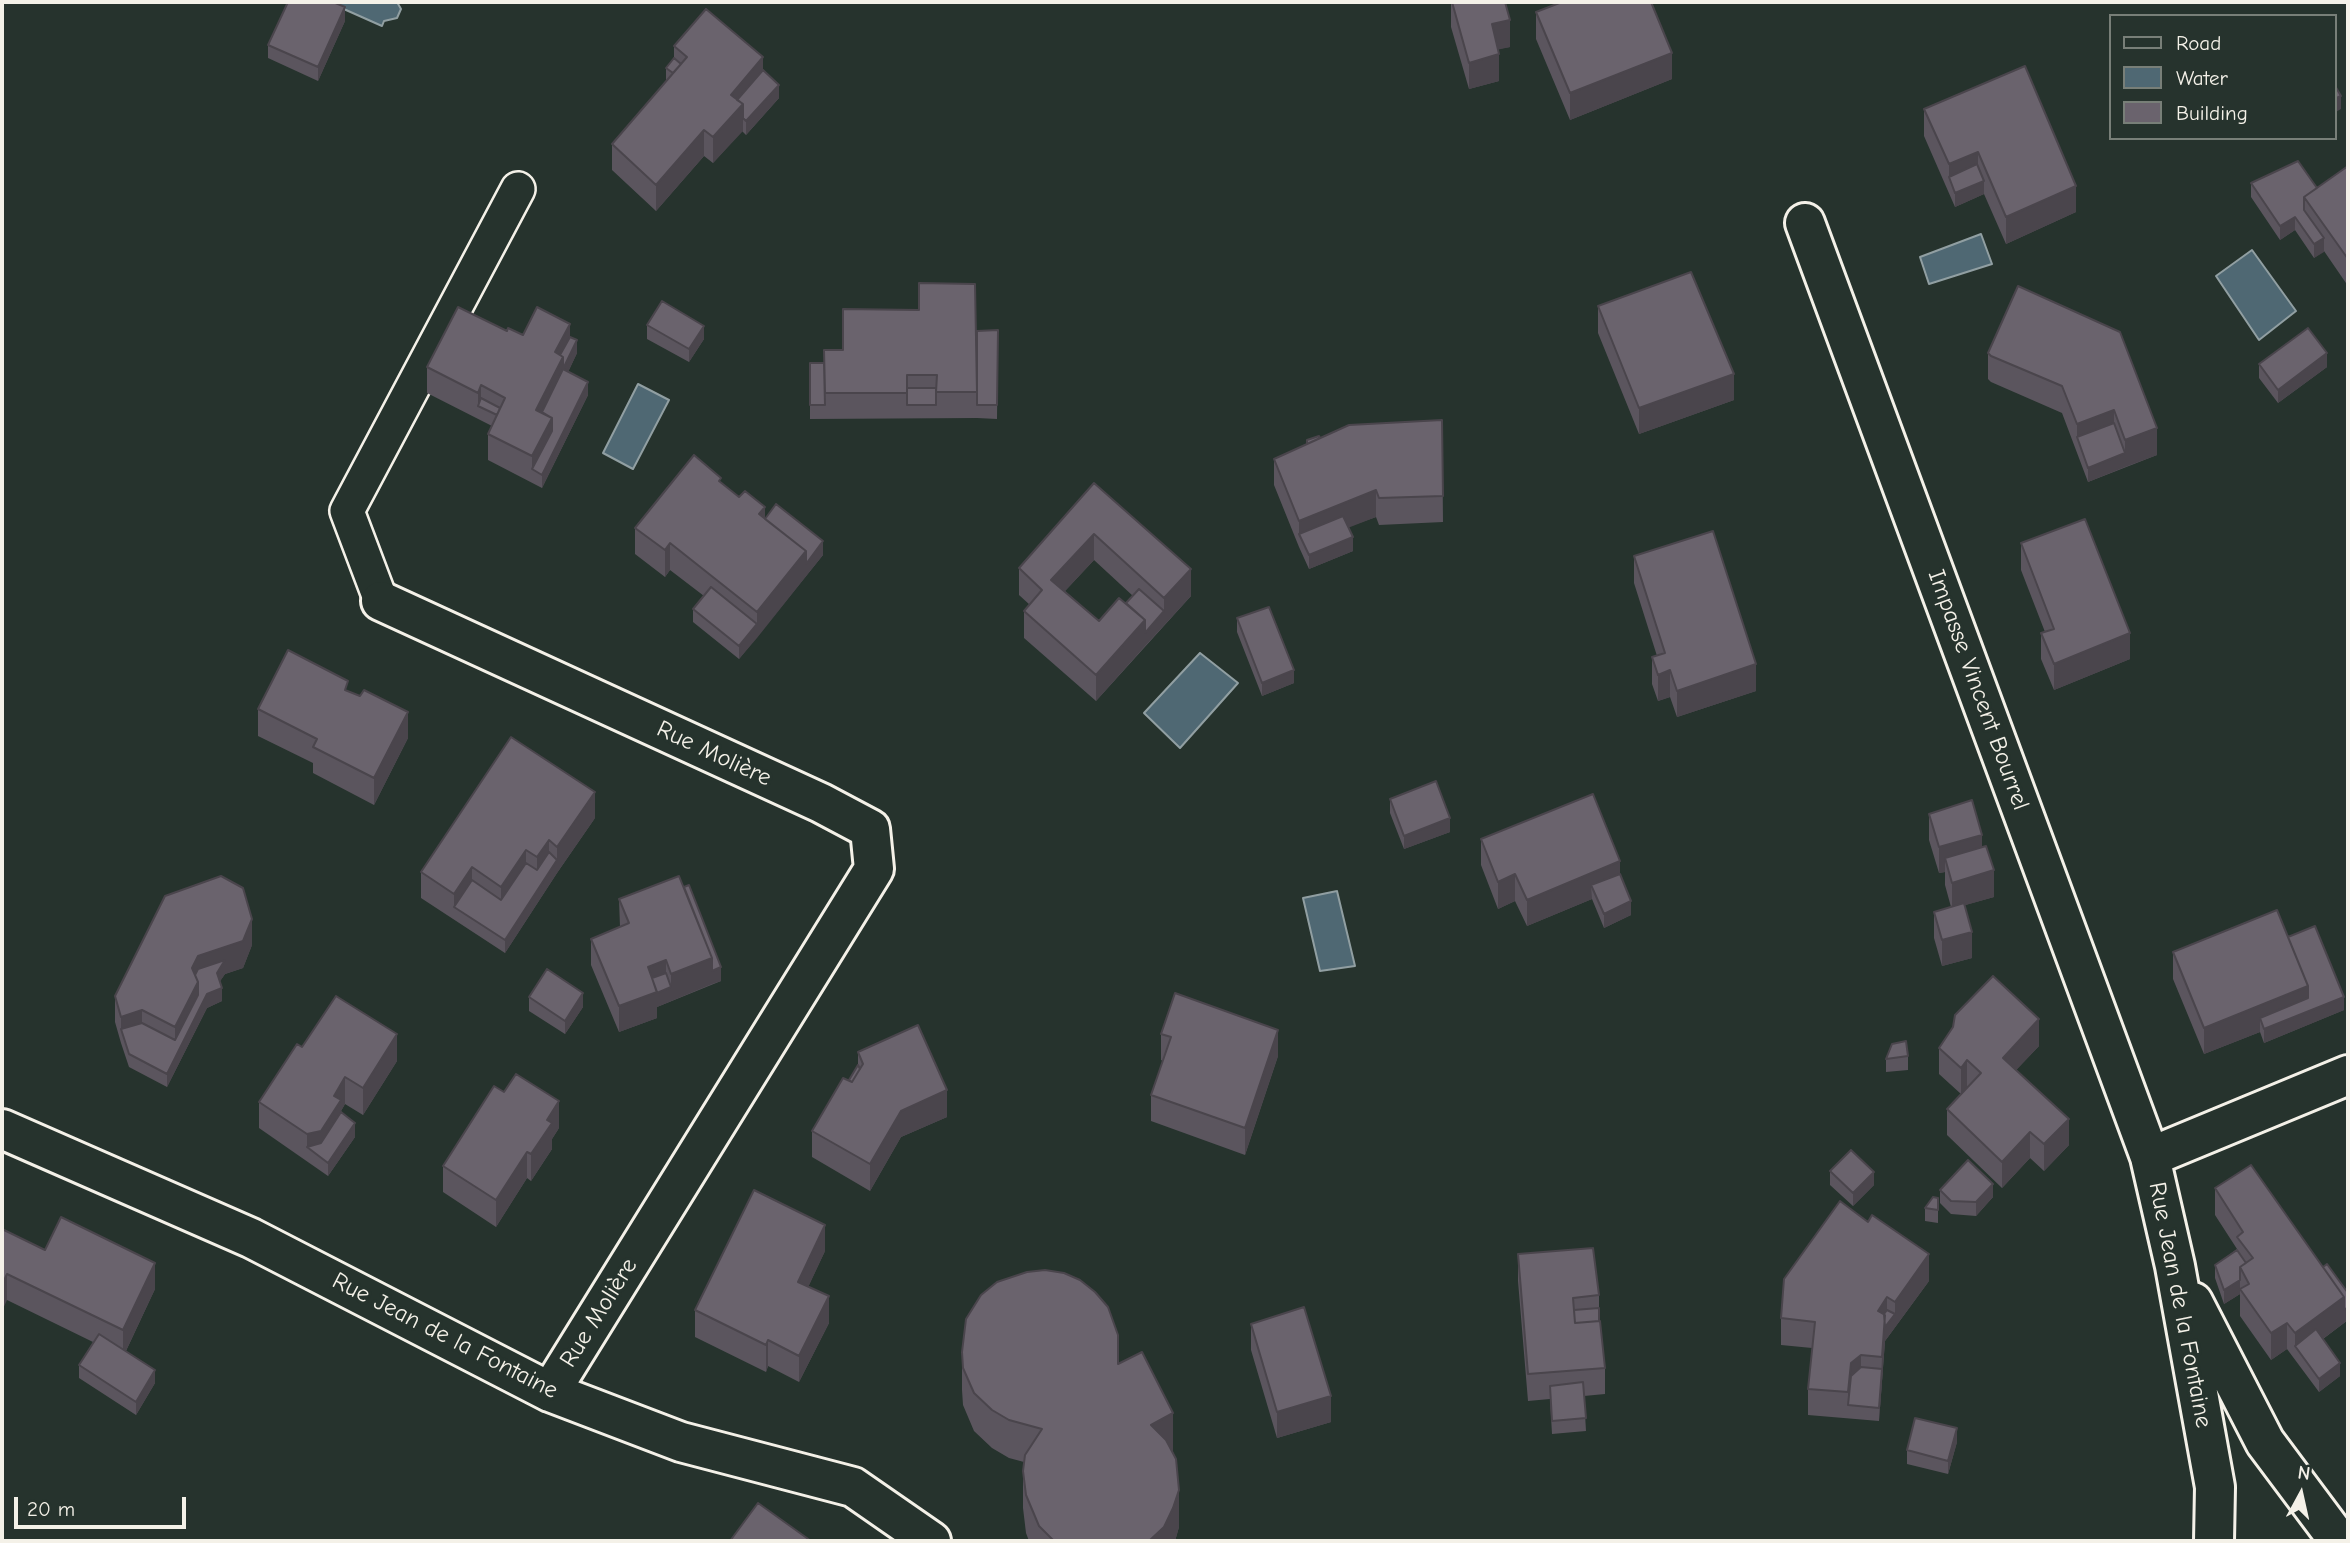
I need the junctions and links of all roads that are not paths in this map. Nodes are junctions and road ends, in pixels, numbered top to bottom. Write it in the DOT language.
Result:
graph roads {
  1 [pos="518,189"];
  2 [pos="1805,223"];
  3 [pos="381,601"];
  4 [pos="2348,1075"];
  5 [pos="2,1129"];
  6 [pos="2150,1157"];
  7 [pos="2175,1266"];
  8 [pos="550,1392"];
  9 [pos="931,1541"];
  10 [pos="2214,1541"];
  11 [pos="2339,1541"];
  1 -- 3 [label="lane, Rue Molière"];
  2 -- 6 [label="street, Impasse Vincent Bourrel"];
  3 -- 8 [label="street, Rue Molière"];
  4 -- 6 [label="street, Rue Jean de la Fontaine"];
  5 -- 8 [label="street, Rue Jean de la Fontaine"];
  6 -- 7 [label="street, Rue Jean de la Fontaine"];
  7 -- 10 [label="street, Rue Jean de la Fontaine"];
  7 -- 11 [label="street"];
  8 -- 9 [label="street, Rue Jean de la Fontaine"];
}
